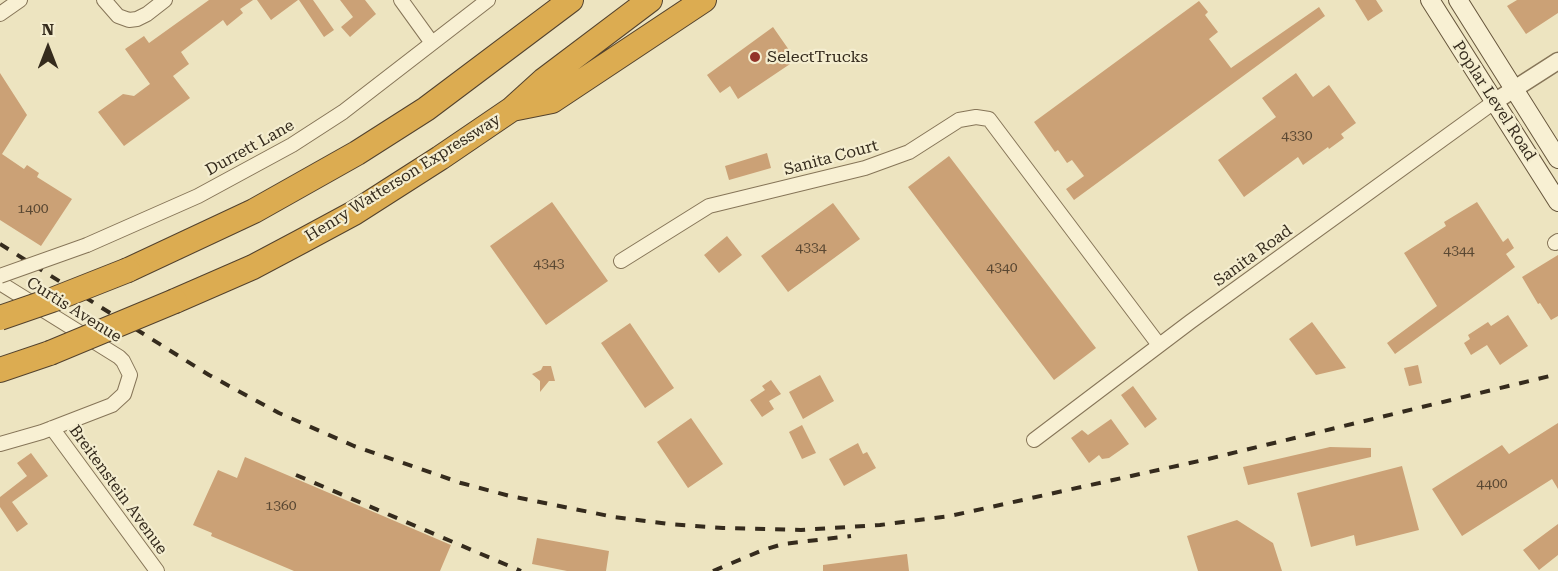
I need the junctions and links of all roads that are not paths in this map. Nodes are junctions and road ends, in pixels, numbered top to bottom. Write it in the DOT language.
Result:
graph roads {
  1 [pos="20,0"];
  2 [pos="104,0"];
  3 [pos="165,0"];
  4 [pos="401,0"];
  5 [pos="488,0"];
  6 [pos="572,0"];
  7 [pos="650,0"];
  8 [pos="704,0"];
  9 [pos="1430,0"];
  10 [pos="1458,0"];
  11 [pos="0,14"];
  12 [pos="432,43"];
  13 [pos="1558,61"];
  14 [pos="1514,90"];
  15 [pos="1494,102"];
  16 [pos="512,109"];
  17 [pos="1558,159"];
  18 [pos="1558,202"];
  19 [pos="621,261"];
  20 [pos="0,276"];
  21 [pos="0,283"];
  22 [pos="0,318"];
  23 [pos="1159,345"];
  24 [pos="0,370"];
  25 [pos="52,429"];
  26 [pos="1034,440"];
  27 [pos="0,444"];
  28 [pos="157,571"];
  1 -- 11 [label="street"];
  2 -- 3 [label="street"];
  4 -- 12 [label="street"];
  5 -- 12 [label="street, Durrett Lane"];
  6 -- 22 [label="highway, bridge"];
  7 -- 16 [label="highway, Henry Watterson Expressway"];
  8 -- 16 [label="highway"];
  9 -- 15 [label="main road, Poplar Level Road"];
  10 -- 14 [label="main road, Poplar Level Road"];
  12 -- 20 [label="street, Durrett Lane, bridge"];
  13 -- 14 [label="street"];
  14 -- 15 [label="street"];
  14 -- 17 [label="main road, Poplar Level Road"];
  15 -- 18 [label="main road, Poplar Level Road"];
  15 -- 23 [label="street, Sanita Road"];
  16 -- 24 [label="highway, Henry Watterson Expressway, bridge"];
  19 -- 23 [label="street, Sanita Court"];
  21 -- 25 [label="street, Curtis Avenue"];
  23 -- 26 [label="street, Sanita Road"];
  25 -- 27 [label="street"];
  25 -- 28 [label="street, Breitenstein Avenue"];
}
